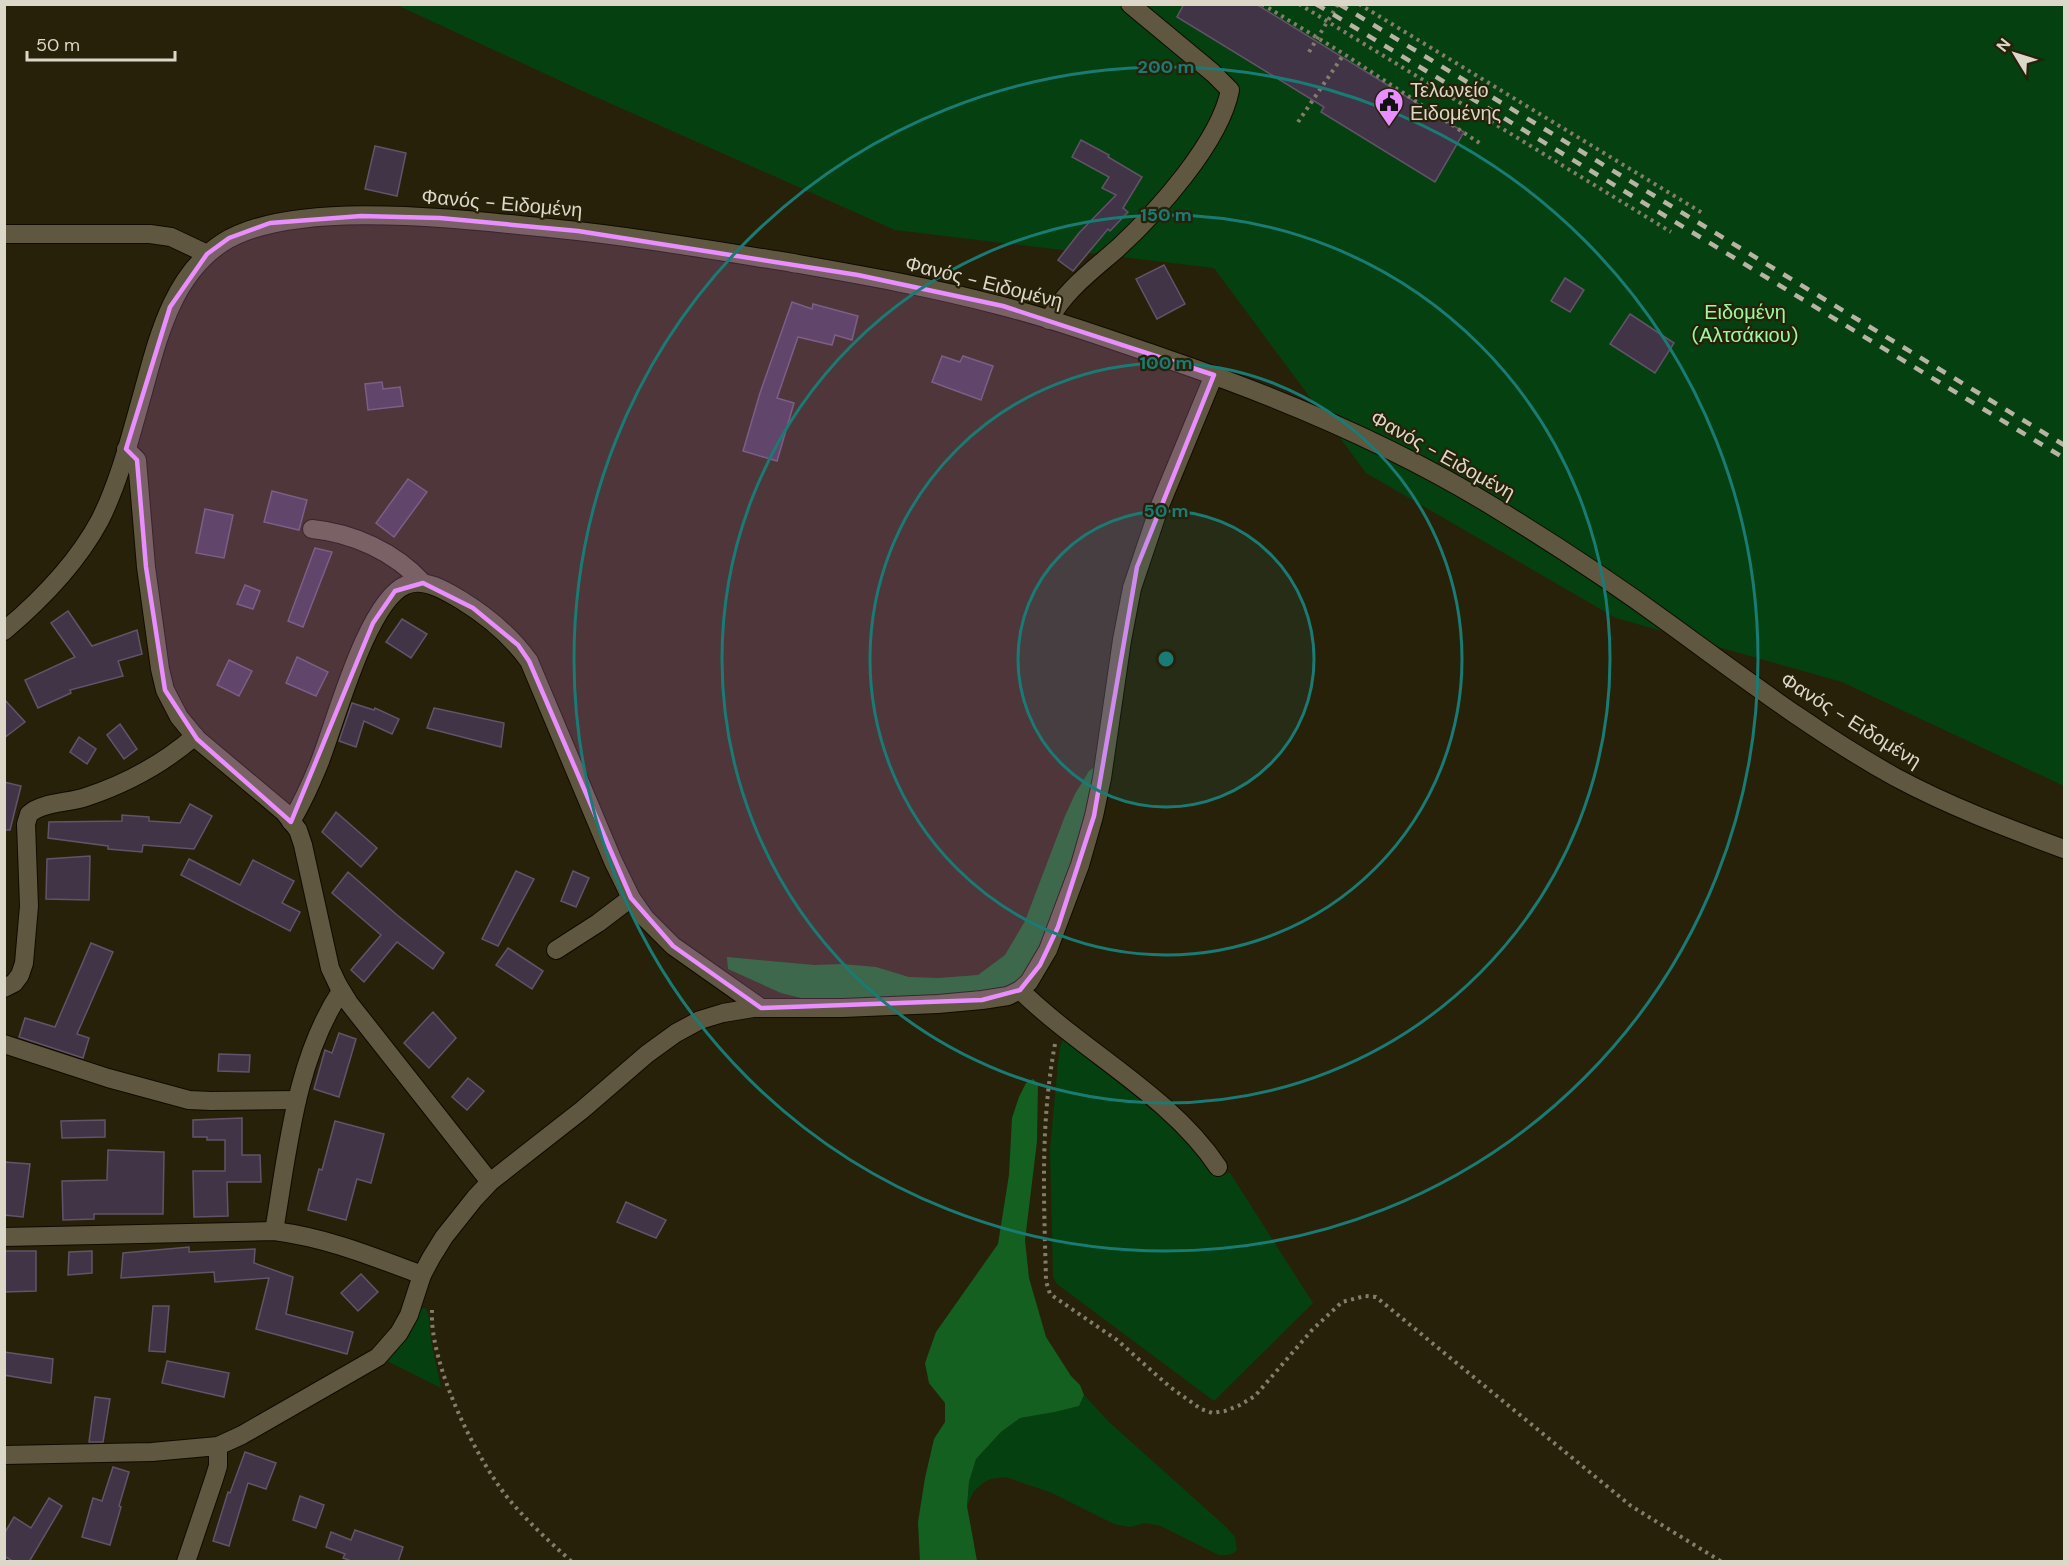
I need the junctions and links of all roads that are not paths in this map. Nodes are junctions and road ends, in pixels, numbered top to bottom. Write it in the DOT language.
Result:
graph roads {
  1 [pos="1130,4"];
  2 [pos="4,234"];
  3 [pos="207,254"];
  4 [pos="1049,320"];
  5 [pos="1214,375"];
  6 [pos="126,448"];
  7 [pos="312,530"];
  8 [pos="423,583"];
  9 [pos="4,632"];
  10 [pos="195,736"];
  11 [pos="291,822"];
  12 [pos="2064,849"];
  13 [pos="631,898"];
  14 [pos="556,950"];
  15 [pos="4,988"];
  16 [pos="1020,990"];
  17 [pos="341,991"];
  18 [pos="761,1008"];
  19 [pos="4,1044"];
  20 [pos="297,1100"];
  21 [pos="1218,1167"];
  22 [pos="490,1182"];
  23 [pos="274,1231"];
  24 [pos="4,1237"];
  25 [pos="422,1275"];
  26 [pos="218,1446"];
  27 [pos="4,1455"];
  28 [pos="186,1562"];
  1 -- 4 [label="street"];
  2 -- 3 [label="street"];
  3 -- 4 [label="street, Φανός - Ειδομένη"];
  3 -- 6 [label="street, Φανός - Ειδομένη"];
  4 -- 5 [label="street, Φανός - Ειδομένη"];
  5 -- 12 [label="street, Φανός - Ειδομένη"];
  5 -- 16 [label="street"];
  6 -- 9 [label="street, Φανός - Ειδομένη"];
  6 -- 10 [label="street"];
  7 -- 8 [label="street"];
  8 -- 11 [label="street"];
  8 -- 13 [label="street"];
  10 -- 11 [label="street"];
  10 -- 15 [label="street"];
  11 -- 17 [label="street"];
  13 -- 14 [label="street"];
  13 -- 18 [label="street"];
  16 -- 18 [label="street"];
  16 -- 21 [label="street"];
  17 -- 20 [label="street"];
  17 -- 22 [label="street"];
  18 -- 22 [label="street"];
  19 -- 20 [label="street"];
  20 -- 23 [label="street"];
  22 -- 25 [label="street"];
  23 -- 24 [label="street"];
  23 -- 25 [label="street"];
  25 -- 26 [label="street"];
  26 -- 27 [label="street"];
  26 -- 28 [label="street"];
}
